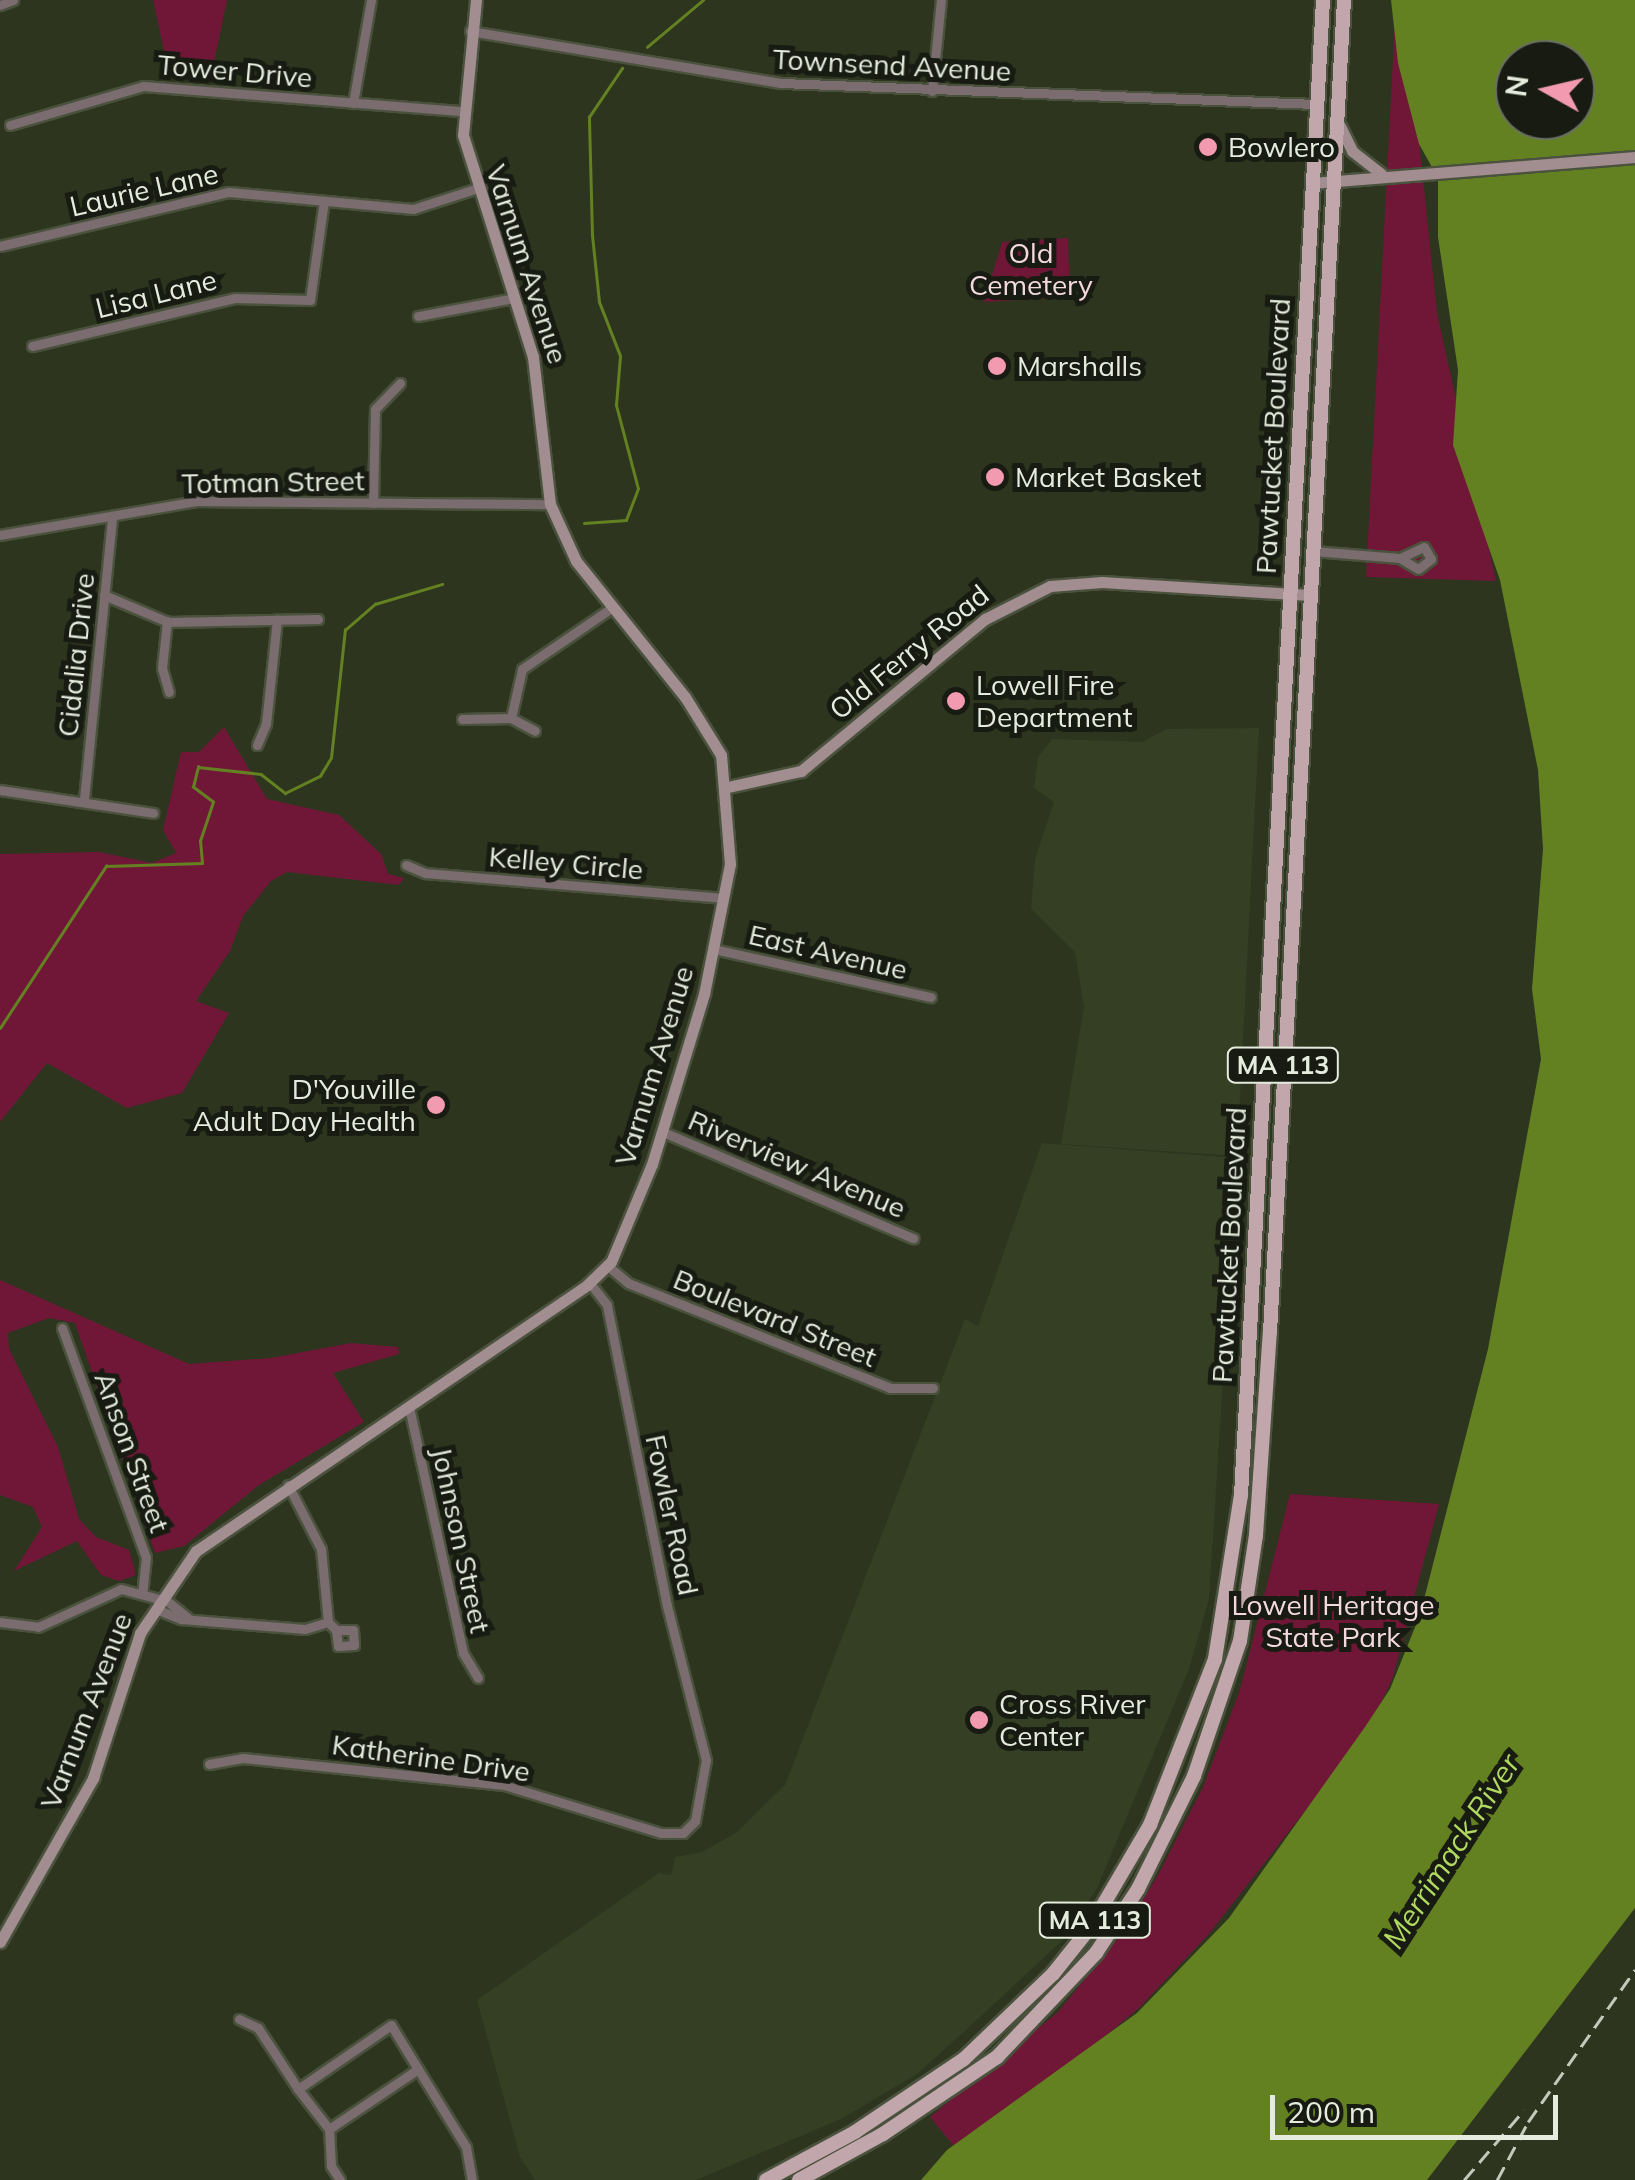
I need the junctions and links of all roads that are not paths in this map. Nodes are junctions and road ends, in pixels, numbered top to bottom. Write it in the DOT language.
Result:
graph roads {
  1 [pos="13,0"];
  2 [pos="371,0"];
  3 [pos="476,0"];
  4 [pos="941,0"];
  5 [pos="1323,0"];
  6 [pos="1344,0"];
  7 [pos="0,5"];
  8 [pos="470,31"];
  9 [pos="932,91"];
  10 [pos="1338,92"];
  11 [pos="352,103"];
  12 [pos="1316,104"];
  13 [pos="463,110"];
  14 [pos="10,126"];
  15 [pos="1635,157"];
  16 [pos="1385,176"];
  17 [pos="1332,180"];
  18 [pos="1312,182"];
  19 [pos="475,189"];
  20 [pos="324,201"];
  21 [pos="0,246"];
  22 [pos="514,298"];
  23 [pos="418,316"];
  24 [pos="32,346"];
  25 [pos="400,383"];
  26 [pos="372,503"];
  27 [pos="550,504"];
  28 [pos="112,516"];
  29 [pos="0,535"];
  30 [pos="1313,552"];
  31 [pos="1400,558"];
  32 [pos="104,594"];
  33 [pos="1290,594"];
  34 [pos="1310,595"];
  35 [pos="613,607"];
  36 [pos="318,619"];
  37 [pos="277,620"];
  38 [pos="167,622"];
  39 [pos="169,692"];
  40 [pos="511,718"];
  41 [pos="462,719"];
  42 [pos="535,731"];
  43 [pos="257,745"];
  44 [pos="728,786"];
  45 [pos="0,790"];
  46 [pos="84,799"];
  47 [pos="153,812"];
  48 [pos="406,864"];
  49 [pos="724,898"];
  50 [pos="714,949"];
  51 [pos="931,998"];
  52 [pos="663,1132"];
  53 [pos="913,1238"];
  54 [pos="608,1266"];
  55 [pos="590,1283"];
  56 [pos="62,1328"];
  57 [pos="933,1388"];
  58 [pos="409,1407"];
  59 [pos="288,1485"];
  60 [pos="142,1594"];
  61 [pos="158,1602"];
  62 [pos="0,1622"];
  63 [pos="328,1622"];
  64 [pos="336,1630"];
  65 [pos="478,1678"];
  66 [pos="706,1760"];
  67 [pos="209,1764"];
  68 [pos="0,1942"];
  69 [pos="239,2019"];
  70 [pos="418,2069"];
  71 [pos="298,2089"];
  72 [pos="329,2129"];
  73 [pos="340,2180"];
  74 [pos="472,2180"];
  75 [pos="766,2180"];
  76 [pos="798,2180"];
  1 -- 7 [label="street"];
  2 -- 11 [label="street"];
  3 -- 8 [label="main road, Varnum Avenue"];
  4 -- 9 [label="street"];
  5 -- 12 [label="main road, Pawtucket Boulevard / MA 113"];
  6 -- 10 [label="main road, Pawtucket Boulevard / MA 113"];
  8 -- 9 [label="street, Townsend Avenue"];
  8 -- 13 [label="main road, Varnum Avenue"];
  9 -- 12 [label="street, Townsend Avenue"];
  10 -- 16 [label="main road"];
  10 -- 17 [label="main road, Pawtucket Boulevard / MA 113"];
  11 -- 13 [label="street, Tower Drive"];
  11 -- 14 [label="street, Tower Drive"];
  12 -- 18 [label="main road, Pawtucket Boulevard / MA 113"];
  13 -- 19 [label="main road, Varnum Avenue"];
  15 -- 16 [label="main road"];
  16 -- 17 [label="main road"];
  17 -- 18 [label="main road"];
  17 -- 30 [label="main road, Pawtucket Boulevard / MA 113"];
  18 -- 33 [label="main road, Pawtucket Boulevard / MA 113"];
  19 -- 20 [label="street, Laurie Lane"];
  19 -- 22 [label="main road, Varnum Avenue"];
  20 -- 21 [label="street, Laurie Lane"];
  20 -- 24 [label="street, Lisa Lane"];
  22 -- 23 [label="street"];
  22 -- 27 [label="main road, Varnum Avenue"];
  25 -- 26 [label="street"];
  26 -- 27 [label="street, Totman Street"];
  26 -- 28 [label="street, Totman Street"];
  27 -- 35 [label="main road, Varnum Avenue"];
  28 -- 29 [label="street, Totman Street"];
  28 -- 32 [label="street, Cidalia Drive"];
  30 -- 31 [label="street"];
  30 -- 34 [label="main road, Pawtucket Boulevard / MA 113"];
  32 -- 38 [label="street"];
  32 -- 46 [label="street, Cidalia Drive"];
  33 -- 34 [label="main road, Old Ferry Road"];
  33 -- 44 [label="main road, Old Ferry Road"];
  33 -- 75 [label="main road, Pawtucket Boulevard / MA 113"];
  34 -- 76 [label="main road, Pawtucket Boulevard / MA 113"];
  35 -- 40 [label="street"];
  35 -- 44 [label="main road, Varnum Avenue"];
  36 -- 37 [label="street"];
  37 -- 38 [label="street"];
  37 -- 43 [label="street"];
  38 -- 39 [label="street"];
  40 -- 41 [label="street"];
  40 -- 42 [label="street"];
  44 -- 49 [label="main road, Varnum Avenue"];
  45 -- 46 [label="street"];
  46 -- 47 [label="street"];
  48 -- 49 [label="street, Kelley Circle"];
  49 -- 50 [label="main road, Varnum Avenue"];
  50 -- 51 [label="street, East Avenue"];
  50 -- 52 [label="main road, Varnum Avenue"];
  52 -- 53 [label="street, Riverview Avenue"];
  52 -- 54 [label="main road, Varnum Avenue"];
  54 -- 55 [label="main road, Varnum Avenue"];
  54 -- 57 [label="street, Boulevard Street"];
  55 -- 58 [label="main road, Varnum Avenue"];
  55 -- 66 [label="street, Fowler Road"];
  56 -- 60 [label="street, Anson Street"];
  58 -- 59 [label="main road, Varnum Avenue"];
  58 -- 65 [label="street, Johnson Street"];
  59 -- 61 [label="main road, Varnum Avenue"];
  59 -- 63 [label="street"];
  60 -- 61 [label="street"];
  60 -- 62 [label="street"];
  61 -- 63 [label="street"];
  61 -- 68 [label="main road, Varnum Avenue"];
  63 -- 64 [label="street"];
  66 -- 67 [label="street, Katherine Drive"];
  69 -- 71 [label="street"];
  70 -- 71 [label="street"];
  70 -- 72 [label="street"];
  70 -- 74 [label="street"];
  71 -- 72 [label="street"];
  72 -- 73 [label="street"];
}
